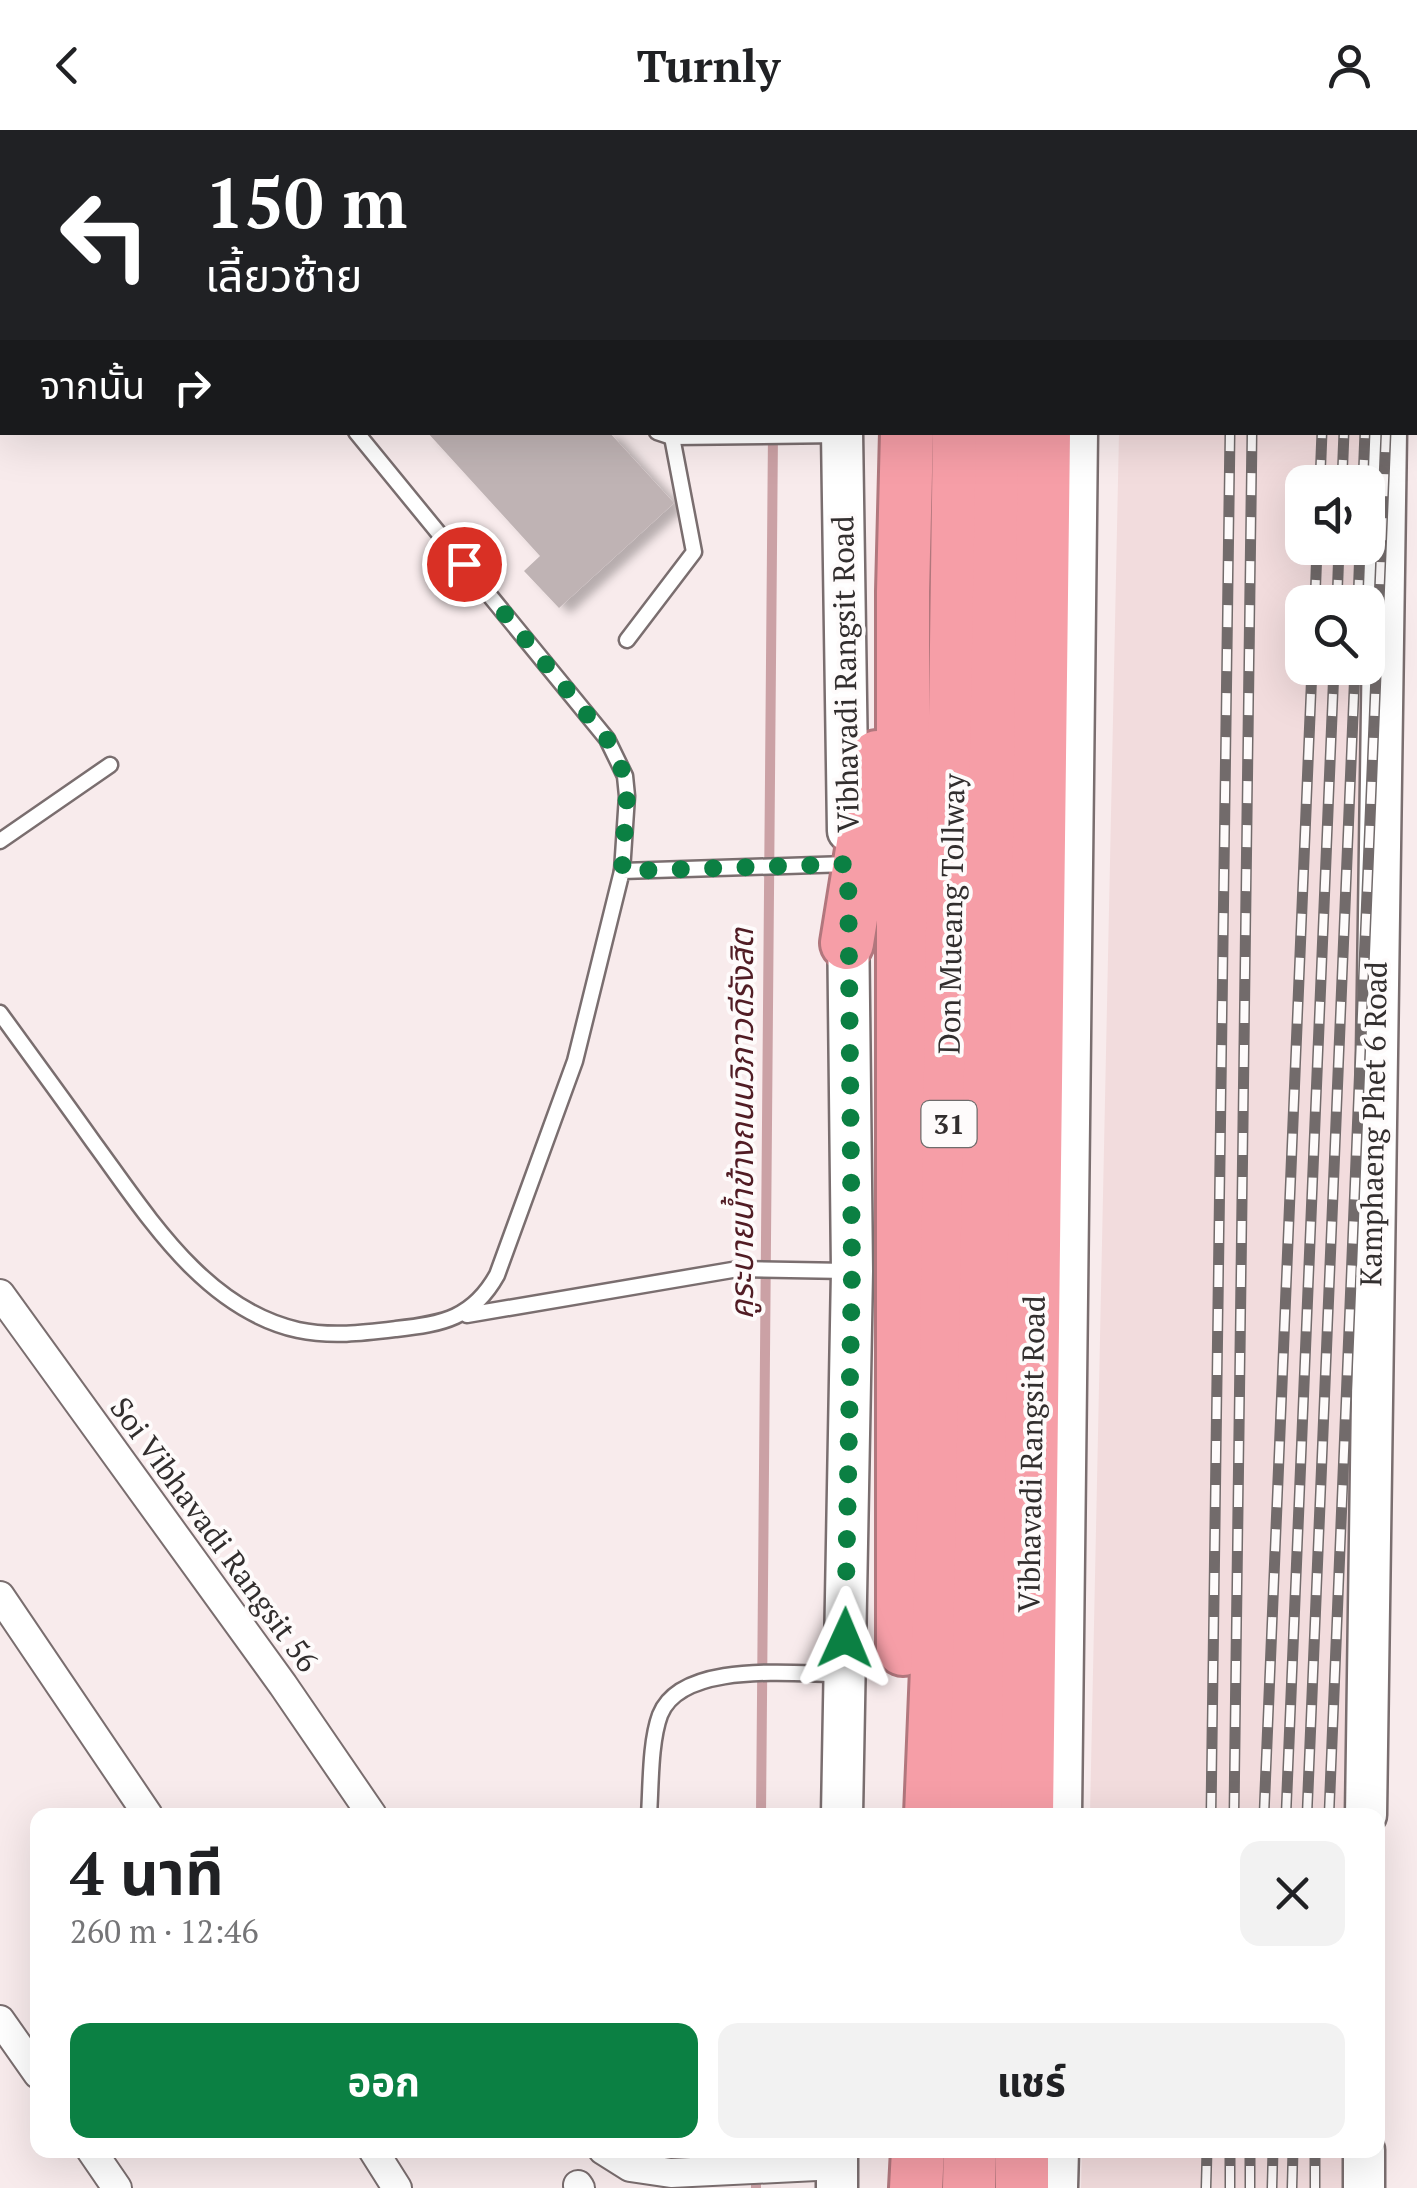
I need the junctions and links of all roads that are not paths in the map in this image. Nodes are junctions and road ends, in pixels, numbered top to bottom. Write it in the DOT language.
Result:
graph roads {
  1 [pos="358,435"];
  2 [pos="666,435"];
  3 [pos="789,435"];
  4 [pos="830,435"];
  5 [pos="908,435"];
  6 [pos="958,435"];
  7 [pos="1002,435"];
  8 [pos="1044,435"];
  9 [pos="1077,435"];
  10 [pos="1386,435"];
  11 [pos="672,437"];
  12 [pos="903,592"];
  13 [pos="1044,598"];
  14 [pos="628,640"];
  15 [pos="110,765"];
  16 [pos="0,842"];
  17 [pos="848,864"];
  18 [pos="622,871"];
  19 [pos="1070,910"];
  20 [pos="847,943"];
  21 [pos="0,1013"];
  22 [pos="852,1271"];
  23 [pos="0,1294"];
  24 [pos="461,1316"];
  25 [pos="0,1596"];
  26 [pos="845,1674"];
  27 [pos="143,1808"];
  28 [pos="367,1808"];
  29 [pos="649,1808"];
  30 [pos="842,1808"];
  31 [pos="902,1808"];
  32 [pos="931,1808"];
  33 [pos="976,1808"];
  34 [pos="1027,1808"];
  35 [pos="1061,1808"];
  36 [pos="1366,1808"];
  37 [pos="0,2020"];
  38 [pos="30,2063"];
  39 [pos="96,2158"];
  40 [pos="378,2158"];
  41 [pos="616,2158"];
  42 [pos="890,2158"];
  43 [pos="918,2158"];
  44 [pos="970,2158"];
  45 [pos="1022,2158"];
  46 [pos="1058,2158"];
  47 [pos="1364,2158"];
  48 [pos="837,2168"];
  49 [pos="117,2188"];
  50 [pos="397,2188"];
  51 [pos="889,2188"];
  52 [pos="916,2188"];
  53 [pos="969,2188"];
  54 [pos="1022,2188"];
  55 [pos="1057,2188"];
  56 [pos="1364,2188"];
  1 -- 18 [label="lane"];
  2 -- 11 [label="lane"];
  3 -- 11 [label="lane"];
  4 -- 17 [label="main road, Vibhavadi Rangsit Road"];
  5 -- 12 [label="highway, Vibhavadi Rangsit Road / 31"];
  6 -- 32 [label="highway, Don Mueang Tollway / 31"];
  7 -- 33 [label="highway, Don Mueang Tollway / 31"];
  8 -- 13 [label="highway, Vibhavadi Rangsit Road"];
  9 -- 19 [label="main road, Vibhavadi Rangsit Road"];
  10 -- 36 [label="main road, Kamphaeng Phet 6 Road"];
  11 -- 14 [label="lane"];
  12 -- 20 [label="highway"];
  12 -- 31 [label="highway, Vibhavadi Rangsit Road / 31"];
  13 -- 19 [label="highway"];
  13 -- 34 [label="highway, Vibhavadi Rangsit Road"];
  15 -- 16 [label="lane"];
  17 -- 18 [label="lane"];
  17 -- 20 [label="main road, Vibhavadi Rangsit Road"];
  18 -- 24 [label="lane"];
  19 -- 35 [label="main road, Vibhavadi Rangsit Road"];
  20 -- 22 [label="main road, Vibhavadi Rangsit Road"];
  21 -- 24 [label="lane"];
  22 -- 24 [label="lane"];
  22 -- 26 [label="main road, Vibhavadi Rangsit Road"];
  23 -- 28 [label="street, Soi Vibhavadi Rangsit 56"];
  25 -- 27 [label="street"];
  26 -- 29 [label="lane"];
  26 -- 30 [label="main road, Vibhavadi Rangsit Road"];
  37 -- 38 [label="street"];
  39 -- 49 [label="street"];
  40 -- 50 [label="street"];
  41 -- 48 [label="street"];
  42 -- 51 [label="highway"];
  43 -- 52 [label="highway"];
  44 -- 53 [label="highway"];
  45 -- 54 [label="highway"];
  46 -- 55 [label="main road"];
  47 -- 56 [label="main road"];
}
